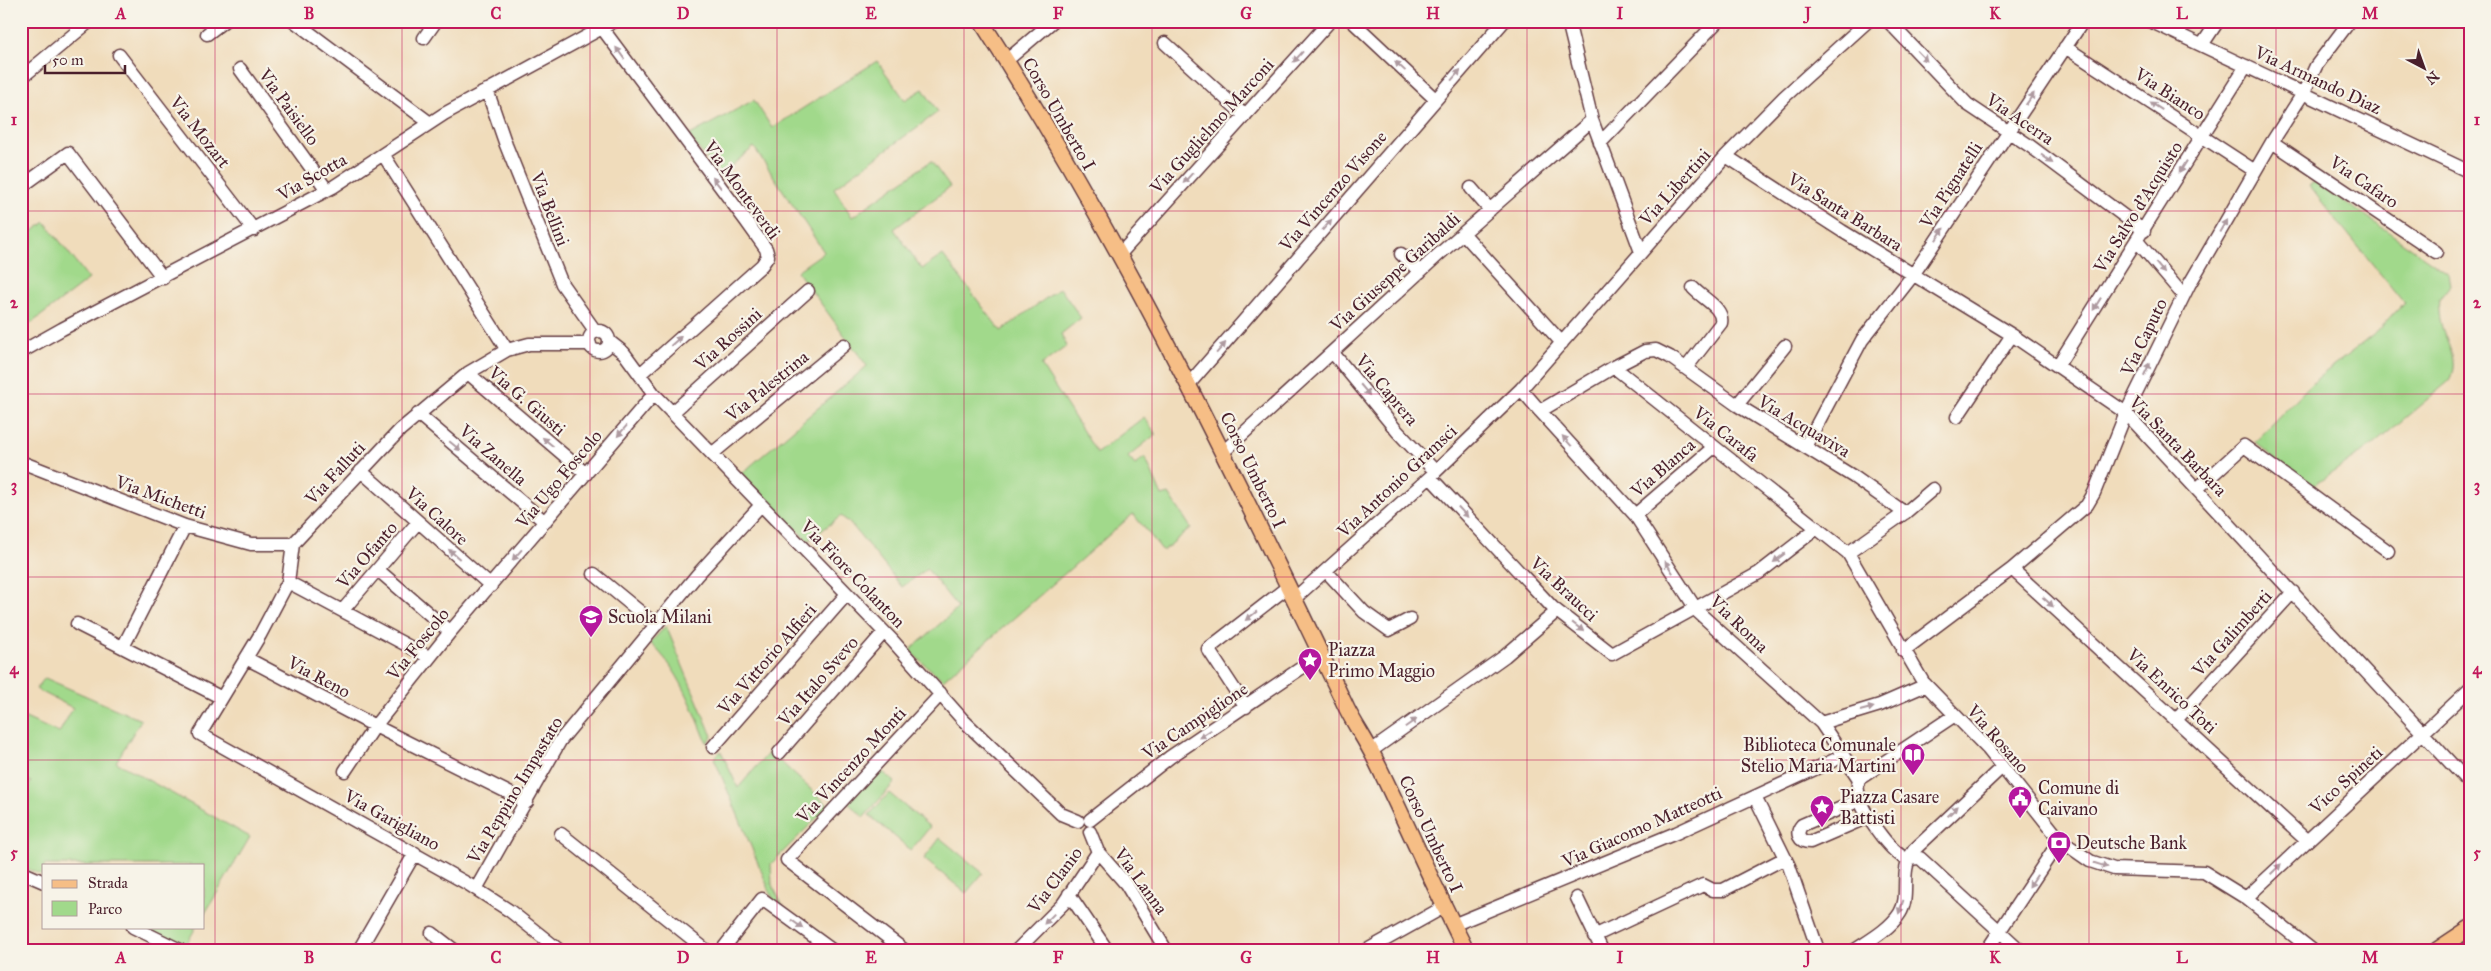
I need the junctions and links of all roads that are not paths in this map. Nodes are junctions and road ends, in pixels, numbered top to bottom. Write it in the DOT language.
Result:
graph roads {
  1 [pos="90,21"];
  2 [pos="224,21"];
  3 [pos="436,21"];
  4 [pos="615,21"];
  5 [pos="980,21"];
  6 [pos="1053,21"];
  7 [pos="1330,21"];
  8 [pos="1352,21"];
  9 [pos="1504,21"];
  10 [pos="1568,21"];
  11 [pos="1718,21"];
  12 [pos="1868,21"];
  13 [pos="1888,21"];
  14 [pos="2083,21"];
  15 [pos="2150,21"];
  16 [pos="2218,21"];
  17 [pos="2350,21"];
  18 [pos="300,23"];
  19 [pos="597,25"];
  20 [pos="207,34"];
  21 [pos="424,38"];
  22 [pos="1165,43"];
  23 [pos="2202,45"];
  24 [pos="2066,47"];
  25 [pos="119,55"];
  26 [pos="1006,61"];
  27 [pos="2246,66"];
  28 [pos="240,69"];
  29 [pos="21,78"];
  30 [pos="487,90"];
  31 [pos="2304,92"];
  32 [pos="1436,99"];
  33 [pos="1245,116"];
  34 [pos="1592,120"];
  35 [pos="430,123"];
  36 [pos="2007,131"];
  37 [pos="2202,136"];
  38 [pos="2272,142"];
  39 [pos="1600,143"];
  40 [pos="383,154"];
  41 [pos="1726,156"];
  42 [pos="2255,171"];
  43 [pos="2470,172"];
  44 [pos="21,187"];
  45 [pos="1470,188"];
  46 [pos="327,190"];
  47 [pos="1490,210"];
  48 [pos="254,230"];
  49 [pos="1463,233"];
  50 [pos="2140,236"];
  51 [pos="1641,252"];
  52 [pos="2436,252"];
  53 [pos="1120,254"];
  54 [pos="1401,254"];
  55 [pos="1420,272"];
  56 [pos="1913,275"];
  57 [pos="163,278"];
  58 [pos="1694,288"];
  59 [pos="808,291"];
  60 [pos="2183,295"];
  61 [pos="596,332"];
  62 [pos="2012,335"];
  63 [pos="610,342"];
  64 [pos="1562,343"];
  65 [pos="590,344"];
  66 [pos="844,345"];
  67 [pos="1785,346"];
  68 [pos="507,350"];
  69 [pos="21,352"];
  70 [pos="1333,353"];
  71 [pos="2058,366"];
  72 [pos="1614,367"];
  73 [pos="1686,368"];
  74 [pos="468,374"];
  75 [pos="640,374"];
  76 [pos="1189,384"];
  77 [pos="1521,389"];
  78 [pos="654,394"];
  79 [pos="1737,405"];
  80 [pos="1540,411"];
  81 [pos="672,413"];
  82 [pos="2126,413"];
  83 [pos="418,414"];
  84 [pos="1957,417"];
  85 [pos="1714,447"];
  86 [pos="1805,447"];
  87 [pos="1222,453"];
  88 [pos="712,454"];
  89 [pos="21,462"];
  90 [pos="362,471"];
  91 [pos="586,474"];
  92 [pos="1433,474"];
  93 [pos="1933,489"];
  94 [pos="2197,489"];
  95 [pos="761,505"];
  96 [pos="1905,513"];
  97 [pos="1635,515"];
  98 [pos="418,522"];
  99 [pos="545,522"];
  100 [pos="184,526"];
  101 [pos="1817,528"];
  102 [pos="293,544"];
  103 [pos="2388,551"];
  104 [pos="1848,553"];
  105 [pos="2012,569"];
  106 [pos="378,570"];
  107 [pos="1326,571"];
  108 [pos="594,574"];
  109 [pos="288,582"];
  110 [pos="490,586"];
  111 [pos="1292,592"];
  112 [pos="2293,592"];
  113 [pos="848,594"];
  114 [pos="1695,608"];
  115 [pos="343,610"];
  116 [pos="1557,611"];
  117 [pos="1410,619"];
  118 [pos="77,624"];
  119 [pos="656,625"];
  120 [pos="450,632"];
  121 [pos="884,632"];
  122 [pos="123,647"];
  123 [pos="1903,651"];
  124 [pos="1322,654"];
  125 [pos="429,657"];
  126 [pos="246,658"];
  127 [pos="1926,685"];
  128 [pos="2470,689"];
  129 [pos="940,694"];
  130 [pos="220,696"];
  131 [pos="1246,707"];
  132 [pos="1955,715"];
  133 [pos="2177,719"];
  134 [pos="1821,723"];
  135 [pos="375,726"];
  136 [pos="2424,734"];
  137 [pos="713,747"];
  138 [pos="1371,751"];
  139 [pos="779,753"];
  140 [pos="1843,756"];
  141 [pos="2002,767"];
  142 [pos="345,771"];
  143 [pos="1859,779"];
  144 [pos="2470,784"];
  145 [pos="1755,797"];
  146 [pos="1860,800"];
  147 [pos="527,802"];
  148 [pos="1870,816"];
  149 [pos="1086,824"];
  150 [pos="561,834"];
  151 [pos="2060,840"];
  152 [pos="2306,840"];
  153 [pos="1098,852"];
  154 [pos="416,853"];
  155 [pos="1785,858"];
  156 [pos="1907,859"];
  157 [pos="21,872"];
  158 [pos="1568,879"];
  159 [pos="42,881"];
  160 [pos="476,889"];
  161 [pos="1070,894"];
  162 [pos="2246,898"];
  163 [pos="1444,906"];
  164 [pos="1453,925"];
  165 [pos="135,928"];
  166 [pos="2470,928"];
  167 [pos="2000,930"];
  168 [pos="432,933"];
  169 [pos="1594,936"];
  170 [pos="2470,948"];
  171 [pos="180,950"];
  172 [pos="359,950"];
  173 [pos="454,950"];
  174 [pos="560,950"];
  175 [pos="706,950"];
  176 [pos="722,950"];
  177 [pos="832,950"];
  178 [pos="904,950"];
  179 [pos="1017,950"];
  180 [pos="1107,950"];
  181 [pos="1166,950"];
  182 [pos="1367,950"];
  183 [pos="1466,950"];
  184 [pos="1602,950"];
  185 [pos="1818,950"];
  186 [pos="1855,950"];
  187 [pos="1987,950"];
  188 [pos="2020,950"];
  189 [pos="2312,950"];
  190 [pos="2436,950"];
  191 [pos="2463,950"];
  1 -- 29 [label="street"];
  2 -- 20 [label="street"];
  3 -- 21 [label="street"];
  4 -- 19 [label="street, Via Scotta"];
  5 -- 26 [label="main road, Corso Umberto I"];
  6 -- 26 [label="street"];
  7 -- 33 [label="street, Via Guglielmo Marconi, one-way"];
  32 -- 8 [label="street, one-way"];
  32 -- 9 [label="street, Via Vincenzo Visone, one-way"];
  10 -- 34 [label="street"];
  11 -- 39 [label="street"];
  12 -- 41 [label="street, Via Libertini"];
  13 -- 36 [label="street, Via Acerra, one-way"];
  14 -- 24 [label="street, Via Pignatelli"];
  15 -- 23 [label="street, Via Armando Diaz"];
  16 -- 23 [label="street"];
  17 -- 31 [label="street, Via Caputo"];
  18 -- 35 [label="street"];
  19 -- 30 [label="street, Via Scotta"];
  75 -- 19 [label="street, Via Monteverdi, one-way"];
  22 -- 33 [label="street"];
  23 -- 27 [label="street, Via Armando Diaz"];
  36 -- 24 [label="street, Via Pignatelli, one-way"];
  37 -- 24 [label="street, Via Bianco, one-way"];
  25 -- 48 [label="street, Via Mozart"];
  26 -- 53 [label="main road, Corso Umberto I"];
  27 -- 31 [label="street, Via Armando Diaz"];
  27 -- 37 [label="street, Via Salvo d'Acquisto"];
  28 -- 46 [label="street, Via Paisiello"];
  30 -- 35 [label="street, Via Scotta"];
  30 -- 61 [label="street, Via Bellini"];
  31 -- 38 [label="street, Via Caputo"];
  31 -- 43 [label="street, Via Armando Diaz"];
  76 -- 32 [label="street, Via Vincenzo Visone, one-way"];
  33 -- 53 [label="street, Via Guglielmo Marconi, one-way"];
  34 -- 39 [label="street"];
  34 -- 47 [label="street, Via Giuseppe Garibaldi"];
  35 -- 40 [label="street, Via Scotta"];
  36 -- 50 [label="street, Via Acerra, one-way"];
  56 -- 36 [label="street, Via Pignatelli, one-way"];
  37 -- 42 [label="street, Via Bianco"];
  37 -- 50 [label="street, Via Salvo d'Acquisto, one-way"];
  38 -- 42 [label="street, Via Caputo"];
  38 -- 52 [label="street, Via Cafaro"];
  39 -- 51 [label="street"];
  40 -- 46 [label="street, Via Scotta"];
  40 -- 68 [label="street"];
  41 -- 51 [label="street, Via Libertini"];
  41 -- 56 [label="street, Via Santa Barbara"];
  60 -- 42 [label="street, Via Caputo, one-way"];
  44 -- 57 [label="street"];
  45 -- 47 [label="street"];
  46 -- 48 [label="street, Via Scotta"];
  47 -- 49 [label="street, Via Giuseppe Garibaldi"];
  48 -- 57 [label="street, Via Scotta"];
  49 -- 55 [label="street, Via Giuseppe Garibaldi"];
  49 -- 64 [label="street"];
  50 -- 60 [label="street, Via Acerra, one-way"];
  50 -- 71 [label="street, Via Salvo d'Acquisto, one-way"];
  51 -- 64 [label="street, Via Libertini"];
  53 -- 76 [label="main road, Corso Umberto I"];
  54 -- 55 [label="street"];
  55 -- 70 [label="street, Via Giuseppe Garibaldi"];
  56 -- 62 [label="street, Via Santa Barbara"];
  56 -- 86 [label="street, Via Pignatelli"];
  57 -- 69 [label="street, Via Scotta"];
  58 -- 73 [label="street"];
  59 -- 81 [label="street, Via Rossini"];
  82 -- 60 [label="street, Via Caputo, one-way"];
  61 -- 63 [label="street"];
  61 -- 65 [label="street"];
  62 -- 71 [label="street, Via Santa Barbara"];
  62 -- 84 [label="street"];
  63 -- 65 [label="street"];
  63 -- 75 [label="street, Via Fiore Colanton"];
  64 -- 77 [label="street, Via Libertini"];
  65 -- 68 [label="street, Via Falluti"];
  66 -- 88 [label="street, Via Palestrina"];
  67 -- 79 [label="street"];
  68 -- 74 [label="street, Via Falluti"];
  70 -- 87 [label="street, Via Giuseppe Garibaldi"];
  70 -- 92 [label="street, Via Caprera, one-way"];
  71 -- 82 [label="street, Via Santa Barbara"];
  72 -- 73 [label="street, Via Acquaviva"];
  72 -- 80 [label="street"];
  72 -- 85 [label="street, Via Carafa"];
  73 -- 79 [label="street, Via Acquaviva"];
  74 -- 83 [label="street, Via Falluti"];
  91 -- 74 [label="street, Via G. Giusti, one-way"];
  75 -- 78 [label="street, Via Fiore Colanton"];
  76 -- 87 [label="main road, Corso Umberto I"];
  77 -- 80 [label="street, Via Roma"];
  77 -- 92 [label="street, Via Antonio Gramsci"];
  78 -- 81 [label="street, Via Fiore Colanton"];
  78 -- 91 [label="street, Via Ugo Foscolo, one-way"];
  79 -- 86 [label="street, Via Acquaviva"];
  97 -- 80 [label="street, Via Roma, one-way"];
  81 -- 88 [label="street, Via Fiore Colanton"];
  82 -- 94 [label="street, Via Santa Barbara"];
  82 -- 105 [label="street, Via Caputo"];
  83 -- 90 [label="street, Via Falluti"];
  83 -- 99 [label="street, Via Zanella, one-way"];
  85 -- 97 [label="street, Via Blanca"];
  85 -- 101 [label="street, Via Carafa"];
  86 -- 96 [label="street, Via Acquaviva"];
  87 -- 111 [label="main road, Corso Umberto I"];
  88 -- 95 [label="street, Via Fiore Colanton"];
  89 -- 100 [label="street, Via Michetti"];
  90 -- 98 [label="street, Via Calore"];
  90 -- 102 [label="street, Via Falluti"];
  91 -- 99 [label="street, Via Ugo Foscolo"];
  92 -- 107 [label="street, Via Antonio Gramsci"];
  92 -- 116 [label="street, Via Braucci, one-way"];
  93 -- 96 [label="street"];
  94 -- 103 [label="street"];
  94 -- 112 [label="street, Via Santa Barbara"];
  95 -- 113 [label="street, Via Fiore Colanton"];
  95 -- 119 [label="street, Via Peppino Impastato"];
  96 -- 104 [label="street"];
  114 -- 97 [label="street, Via Roma, one-way"];
  98 -- 106 [label="street, Via Ofanto"];
  110 -- 98 [label="street, Via Calore, one-way"];
  99 -- 110 [label="street, Via Ugo Foscolo, one-way"];
  100 -- 102 [label="street, Via Michetti"];
  100 -- 122 [label="street"];
  101 -- 104 [label="street, Via Rosano"];
  101 -- 114 [label="street, one-way"];
  102 -- 109 [label="street"];
  104 -- 123 [label="street, Via Rosano"];
  105 -- 123 [label="street, Via Caputo"];
  105 -- 133 [label="street, Via Enrico Toti, one-way"];
  106 -- 115 [label="street, Via Ofanto"];
  106 -- 120 [label="street"];
  107 -- 111 [label="street, Via Antonio Gramsci"];
  107 -- 117 [label="street"];
  108 -- 119 [label="street"];
  109 -- 115 [label="street, Via Ofanto"];
  109 -- 126 [label="street"];
  110 -- 120 [label="street, Via Foscolo"];
  111 -- 124 [label="main road, Corso Umberto I"];
  111 -- 131 [label="street, Via Antonio Gramsci, one-way"];
  112 -- 133 [label="street, Via Galimberti"];
  112 -- 136 [label="street, Via Santa Barbara"];
  113 -- 121 [label="street, Via Fiore Colanton"];
  113 -- 137 [label="street, Via Vittorio Alfieri"];
  116 -- 114 [label="street, Via Braucci, one-way"];
  114 -- 134 [label="street, Via Roma"];
  115 -- 125 [label="street, Via Ofanto"];
  138 -- 116 [label="street, one-way"];
  118 -- 122 [label="street"];
  119 -- 147 [label="street, Via Peppino Impastato"];
  120 -- 125 [label="street, Via Foscolo"];
  121 -- 129 [label="street, Via Fiore Colanton"];
  121 -- 139 [label="street, Via Italo Svevo"];
  122 -- 130 [label="street"];
  123 -- 127 [label="street, Via Rosano"];
  124 -- 131 [label="street, Via Campiglione"];
  124 -- 138 [label="main road, Corso Umberto I"];
  125 -- 135 [label="street, Via Foscolo"];
  126 -- 130 [label="street"];
  126 -- 135 [label="street, Via Reno"];
  127 -- 132 [label="street, Via Rosano"];
  134 -- 127 [label="street, one-way"];
  128 -- 136 [label="street, Vico Spineti"];
  129 -- 149 [label="street, Via Fiore Colanton"];
  129 -- 178 [label="street, Via Vincenzo Monti"];
  130 -- 154 [label="street, Via Garigliano"];
  131 -- 149 [label="street, Via Campiglione, one-way"];
  132 -- 141 [label="street, Via Rosano"];
  132 -- 143 [label="street"];
  133 -- 152 [label="street, Via Enrico Toti"];
  134 -- 140 [label="street, Via Roma"];
  135 -- 142 [label="street, Via Foscolo"];
  135 -- 147 [label="street, Via Reno"];
  136 -- 144 [label="street, Via Santa Barbara"];
  136 -- 152 [label="street, Vico Spineti"];
  138 -- 163 [label="main road, Corso Umberto I"];
  140 -- 143 [label="street, Via Roma"];
  140 -- 145 [label="street, Via Giacomo Matteotti"];
  141 -- 151 [label="street, Via Rosano"];
  156 -- 141 [label="street, one-way"];
  143 -- 146 [label="street"];
  145 -- 155 [label="street"];
  145 -- 158 [label="street, Via Giacomo Matteotti"];
  146 -- 148 [label="street"];
  146 -- 148 [label="street"];
  147 -- 160 [label="street, Via Peppino Impastato"];
  148 -- 156 [label="street"];
  149 -- 153 [label="street, Via Lanna"];
  150 -- 175 [label="street"];
  151 -- 162 [label="street, Via Rosano, one-way"];
  151 -- 167 [label="street, one-way"];
  162 -- 152 [label="street, Vico Spineti, one-way"];
  153 -- 161 [label="street, Via Clanio"];
  153 -- 181 [label="street, Via Lanna"];
  154 -- 160 [label="street, Via Garigliano"];
  154 -- 172 [label="street"];
  155 -- 169 [label="street"];
  155 -- 185 [label="street"];
  156 -- 167 [label="street"];
  156 -- 186 [label="street, one-way"];
  157 -- 159 [label="street"];
  158 -- 164 [label="street, Via Giacomo Matteotti"];
  158 -- 169 [label="street"];
  160 -- 174 [label="street, Via Garigliano"];
  161 -- 179 [label="street, Via Clanio, one-way"];
  161 -- 180 [label="street"];
  162 -- 189 [label="street, Via Rosano"];
  163 -- 164 [label="main road, Corso Umberto I"];
  163 -- 182 [label="street"];
  164 -- 183 [label="main road, Corso Umberto I"];
  165 -- 171 [label="street"];
  166 -- 190 [label="main road"];
  167 -- 187 [label="street"];
  167 -- 188 [label="street"];
  168 -- 173 [label="street"];
  169 -- 184 [label="street"];
  170 -- 191 [label="street"];
  176 -- 177 [label="street, one-way"];
}
